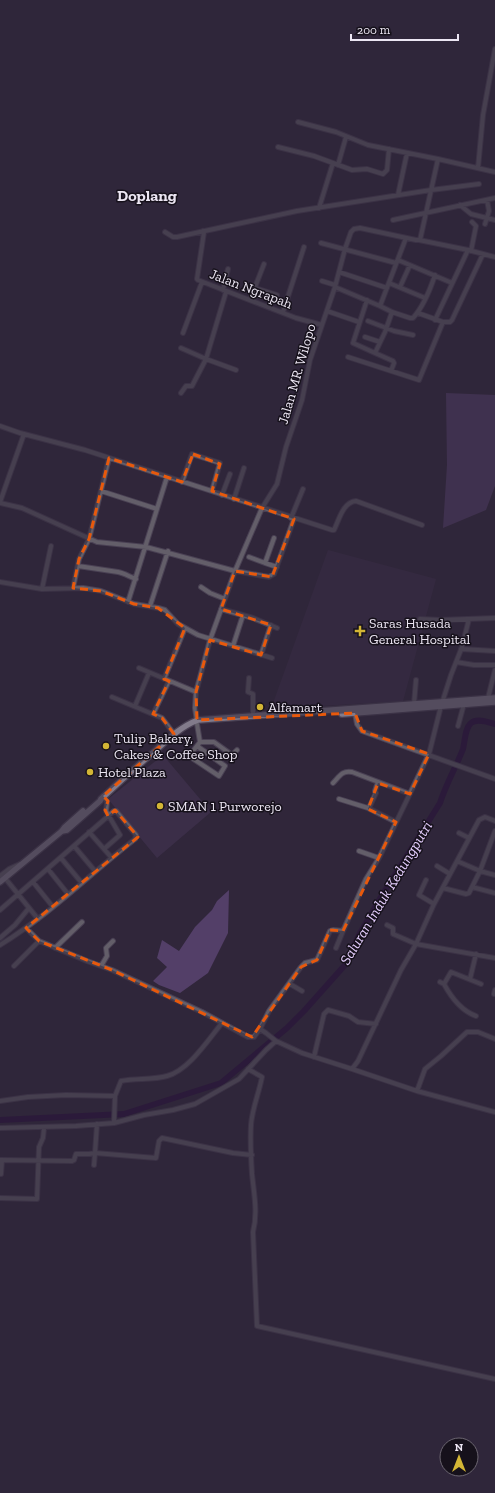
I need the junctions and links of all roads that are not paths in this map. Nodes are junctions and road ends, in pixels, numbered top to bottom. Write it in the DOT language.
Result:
graph roads {
  1 [pos="495,49"];
  2 [pos="298,122"];
  3 [pos="346,136"];
  4 [pos="278,147"];
  5 [pos="389,149"];
  6 [pos="407,154"];
  7 [pos="438,159"];
  8 [pos="333,163"];
  9 [pos="338,165"];
  10 [pos="478,168"];
  11 [pos="495,172"];
  12 [pos="479,184"];
  13 [pos="431,190"];
  14 [pos="398,195"];
  15 [pos="495,198"];
  16 [pos="488,200"];
  17 [pos="460,205"];
  18 [pos="319,208"];
  19 [pos="427,212"];
  20 [pos="488,217"];
  21 [pos="393,220"];
  22 [pos="495,220"];
  23 [pos="472,222"];
  24 [pos="485,224"];
  25 [pos="203,231"];
  26 [pos="165,232"];
  27 [pos="406,238"];
  28 [pos="419,240"];
  29 [pos="321,243"];
  30 [pos="304,247"];
  31 [pos="345,249"];
  32 [pos="470,250"];
  33 [pos="482,254"];
  34 [pos="495,257"];
  35 [pos="397,261"];
  36 [pos="264,264"];
  37 [pos="410,265"];
  38 [pos="228,270"];
  39 [pos="339,272"];
  40 [pos="435,275"];
  41 [pos="322,281"];
  42 [pos="202,282"];
  43 [pos="389,283"];
  44 [pos="452,283"];
  45 [pos="335,286"];
  46 [pos="400,287"];
  47 [pos="255,288"];
  48 [pos="387,288"];
  49 [pos="224,291"];
  50 [pos="277,295"];
  51 [pos="426,298"];
  52 [pos="250,300"];
  53 [pos="367,300"];
  54 [pos="380,306"];
  55 [pos="327,311"];
  56 [pos="283,312"];
  57 [pos="392,312"];
  58 [pos="418,313"];
  59 [pos="435,320"];
  60 [pos="368,321"];
  61 [pos="359,322"];
  62 [pos="443,322"];
  63 [pos="322,325"];
  64 [pos="386,328"];
  65 [pos="183,333"];
  66 [pos="414,335"];
  67 [pos="365,337"];
  68 [pos="380,342"];
  69 [pos="181,348"];
  70 [pos="374,353"];
  71 [pos="348,357"];
  72 [pos="206,359"];
  73 [pos="236,370"];
  74 [pos="391,371"];
  75 [pos="181,393"];
  76 [pos="0,426"];
  77 [pos="24,434"];
  78 [pos="109,458"];
  79 [pos="244,468"];
  80 [pos="230,474"];
  81 [pos="167,477"];
  82 [pos="182,482"];
  83 [pos="302,489"];
  84 [pos="101,491"];
  85 [pos="212,492"];
  86 [pos="222,495"];
  87 [pos="234,499"];
  88 [pos="0,503"];
  89 [pos="262,508"];
  90 [pos="157,509"];
  91 [pos="293,518"];
  92 [pos="422,525"];
  93 [pos="274,538"];
  94 [pos="89,539"];
  95 [pos="51,546"];
  96 [pos="146,547"];
  97 [pos="168,551"];
  98 [pos="249,557"];
  99 [pos="265,562"];
  100 [pos="78,566"];
  101 [pos="277,567"];
  102 [pos="235,571"];
  103 [pos="136,579"];
  104 [pos="0,582"];
  105 [pos="201,587"];
  106 [pos="42,588"];
  107 [pos="73,588"];
  108 [pos="225,599"];
  109 [pos="128,602"];
  110 [pos="150,606"];
  111 [pos="221,609"];
  112 [pos="243,616"];
  113 [pos="495,618"];
  114 [pos="420,619"];
  115 [pos="469,619"];
  116 [pos="271,625"];
  117 [pos="184,628"];
  118 [pos="277,628"];
  119 [pos="210,640"];
  120 [pos="233,646"];
  121 [pos="461,648"];
  122 [pos="495,650"];
  123 [pos="261,655"];
  124 [pos="272,658"];
  125 [pos="456,662"];
  126 [pos="495,664"];
  127 [pos="139,668"];
  128 [pos="495,670"];
  129 [pos="149,673"];
  130 [pos="249,678"];
  131 [pos="164,679"];
  132 [pos="416,680"];
  133 [pos="169,681"];
  134 [pos="196,692"];
  135 [pos="112,697"];
  136 [pos="488,698"];
  137 [pos="495,698"];
  138 [pos="495,702"];
  139 [pos="414,704"];
  140 [pos="442,704"];
  141 [pos="464,704"];
  142 [pos="135,706"];
  143 [pos="396,708"];
  144 [pos="370,710"];
  145 [pos="321,713"];
  146 [pos="355,713"];
  147 [pos="154,714"];
  148 [pos="253,716"];
  149 [pos="272,716"];
  150 [pos="197,722"];
  151 [pos="190,725"];
  152 [pos="458,726"];
  153 [pos="174,734"];
  154 [pos="200,742"];
  155 [pos="197,746"];
  156 [pos="237,750"];
  157 [pos="429,754"];
  158 [pos="495,778"];
  159 [pos="378,782"];
  160 [pos="333,783"];
  161 [pos="116,785"];
  162 [pos="410,794"];
  163 [pos="102,797"];
  164 [pos="339,799"];
  165 [pos="369,808"];
  166 [pos="108,816"];
  167 [pos="495,821"];
  168 [pos="396,822"];
  169 [pos="495,831"];
  170 [pos="89,832"];
  171 [pos="460,833"];
  172 [pos="469,838"];
  173 [pos="74,846"];
  174 [pos="104,849"];
  175 [pos="359,851"];
  176 [pos="111,857"];
  177 [pos="61,858"];
  178 [pos="379,858"];
  179 [pos="457,861"];
  180 [pos="436,866"];
  181 [pos="48,869"];
  182 [pos="95,871"];
  183 [pos="480,871"];
  184 [pos="450,874"];
  185 [pos="495,875"];
  186 [pos="3,877"];
  187 [pos="426,880"];
  188 [pos="0,882"];
  189 [pos="33,882"];
  190 [pos="80,882"];
  191 [pos="472,887"];
  192 [pos="443,888"];
  193 [pos="495,893"];
  194 [pos="68,894"];
  195 [pos="18,895"];
  196 [pos="434,904"];
  197 [pos="53,907"];
  198 [pos="29,908"];
  199 [pos="0,910"];
  200 [pos="38,919"];
  201 [pos="82,922"];
  202 [pos="386,924"];
  203 [pos="26,928"];
  204 [pos="343,932"];
  205 [pos="0,938"];
  206 [pos="39,941"];
  207 [pos="113,942"];
  208 [pos="416,944"];
  209 [pos="0,945"];
  210 [pos="56,948"];
  211 [pos="336,948"];
  212 [pos="476,954"];
  213 [pos="495,958"];
  214 [pos="14,966"];
  215 [pos="101,966"];
  216 [pos="470,979"];
  217 [pos="290,984"];
  218 [pos="481,984"];
  219 [pos="302,991"];
  220 [pos="476,1016"];
  221 [pos="222,1023"];
  222 [pos="376,1024"];
  223 [pos="260,1029"];
  224 [pos="495,1039"];
  225 [pos="276,1041"];
  226 [pos="314,1057"];
  227 [pos="248,1069"];
  228 [pos="352,1069"];
  229 [pos="417,1091"];
  230 [pos="115,1096"];
  231 [pos="0,1101"];
  232 [pos="495,1112"];
  233 [pos="114,1120"];
  234 [pos="97,1124"];
  235 [pos="0,1128"];
  236 [pos="44,1128"];
  237 [pos="95,1153"];
  238 [pos="252,1155"];
  239 [pos="1,1160"];
  240 [pos="38,1162"];
  241 [pos="94,1165"];
  242 [pos="1,1174"];
  243 [pos="0,1198"];
  244 [pos="495,1379"];
  1 -- 10 [label="street"];
  2 -- 3 [label="street"];
  3 -- 5 [label="street"];
  3 -- 9 [label="street"];
  4 -- 8 [label="street"];
  5 -- 6 [label="street"];
  5 -- 9 [label="street"];
  6 -- 7 [label="street"];
  6 -- 14 [label="street"];
  7 -- 10 [label="street"];
  7 -- 13 [label="street"];
  8 -- 9 [label="street"];
  8 -- 18 [label="street"];
  10 -- 11 [label="street"];
  12 -- 13 [label="street"];
  13 -- 14 [label="street"];
  13 -- 19 [label="street"];
  14 -- 18 [label="street"];
  15 -- 16 [label="street"];
  16 -- 17 [label="street"];
  16 -- 20 [label="street"];
  17 -- 19 [label="street"];
  17 -- 20 [label="street"];
  18 -- 25 [label="street"];
  19 -- 21 [label="street"];
  19 -- 28 [label="street"];
  20 -- 22 [label="street"];
  20 -- 24 [label="street"];
  23 -- 32 [label="street"];
  25 -- 26 [label="street"];
  25 -- 42 [label="street, Jalan Ngrapah"];
  27 -- 28 [label="street, Jalan MR. Wilopo"];
  27 -- 31 [label="street, Jalan MR. Wilopo"];
  27 -- 35 [label="street"];
  28 -- 32 [label="street, Jalan MR. Wilopo"];
  29 -- 31 [label="street"];
  30 -- 56 [label="street"];
  31 -- 35 [label="street"];
  31 -- 39 [label="street, Jalan MR. Wilopo"];
  32 -- 33 [label="street, Jalan MR. Wilopo"];
  32 -- 44 [label="street"];
  33 -- 34 [label="street, Jalan MR. Wilopo"];
  33 -- 62 [label="street"];
  35 -- 37 [label="street"];
  35 -- 43 [label="street"];
  36 -- 47 [label="street"];
  37 -- 40 [label="street"];
  37 -- 46 [label="street"];
  38 -- 49 [label="street"];
  39 -- 45 [label="street, Jalan MR. Wilopo"];
  39 -- 48 [label="street"];
  40 -- 44 [label="street"];
  40 -- 51 [label="street"];
  41 -- 45 [label="street"];
  42 -- 49 [label="street, Jalan Ngrapah"];
  42 -- 65 [label="street"];
  43 -- 46 [label="street"];
  43 -- 48 [label="street"];
  44 -- 59 [label="street"];
  45 -- 53 [label="street"];
  45 -- 55 [label="street, Jalan MR. Wilopo"];
  46 -- 51 [label="street"];
  47 -- 50 [label="street"];
  47 -- 52 [label="street"];
  48 -- 54 [label="street"];
  49 -- 52 [label="street, Jalan Ngrapah"];
  49 -- 72 [label="street"];
  51 -- 58 [label="street"];
  52 -- 56 [label="street, Jalan Ngrapah"];
  53 -- 54 [label="street"];
  53 -- 61 [label="street"];
  54 -- 57 [label="street"];
  55 -- 61 [label="street"];
  55 -- 63 [label="street, Jalan MR. Wilopo"];
  56 -- 63 [label="street, Jalan Ngrapah"];
  57 -- 58 [label="street"];
  57 -- 64 [label="street"];
  58 -- 59 [label="street"];
  59 -- 62 [label="street"];
  60 -- 64 [label="street"];
  61 -- 70 [label="street"];
  62 -- 74 [label="street"];
  63 -- 89 [label="street, Jalan MR. Wilopo"];
  64 -- 66 [label="street"];
  64 -- 68 [label="street"];
  67 -- 68 [label="street"];
  68 -- 70 [label="street"];
  69 -- 72 [label="street"];
  70 -- 74 [label="street"];
  71 -- 74 [label="street"];
  72 -- 73 [label="street"];
  72 -- 75 [label="street"];
  76 -- 77 [label="street"];
  77 -- 78 [label="street"];
  77 -- 88 [label="street"];
  78 -- 81 [label="street"];
  78 -- 84 [label="street"];
  79 -- 87 [label="street"];
  80 -- 86 [label="street"];
  81 -- 82 [label="street"];
  81 -- 90 [label="street"];
  82 -- 85 [label="street"];
  82 -- 85 [label="street"];
  83 -- 91 [label="street"];
  84 -- 90 [label="street"];
  84 -- 94 [label="street"];
  85 -- 86 [label="street"];
  86 -- 87 [label="street"];
  87 -- 89 [label="street"];
  88 -- 94 [label="street"];
  89 -- 91 [label="street"];
  89 -- 102 [label="street, Jalan MR. Wilopo"];
  90 -- 96 [label="street"];
  91 -- 92 [label="street"];
  91 -- 101 [label="street"];
  93 -- 99 [label="street"];
  94 -- 96 [label="street"];
  94 -- 100 [label="street"];
  95 -- 106 [label="street"];
  96 -- 97 [label="street"];
  96 -- 103 [label="street"];
  97 -- 102 [label="street"];
  97 -- 110 [label="street"];
  98 -- 99 [label="street"];
  99 -- 101 [label="street"];
  100 -- 103 [label="street"];
  100 -- 107 [label="street"];
  101 -- 102 [label="street"];
  102 -- 108 [label="street, Jalan MR. Wilopo"];
  103 -- 109 [label="street"];
  104 -- 106 [label="street"];
  105 -- 108 [label="street"];
  106 -- 107 [label="street"];
  107 -- 109 [label="street"];
  108 -- 111 [label="street, Jalan MR. Wilopo"];
  109 -- 110 [label="street"];
  110 -- 117 [label="street"];
  111 -- 112 [label="street"];
  111 -- 119 [label="street, Jalan MR. Wilopo"];
  112 -- 116 [label="street"];
  112 -- 120 [label="street"];
  113 -- 115 [label="street"];
  114 -- 115 [label="street"];
  115 -- 121 [label="street"];
  116 -- 118 [label="street"];
  116 -- 123 [label="street"];
  117 -- 119 [label="street"];
  117 -- 131 [label="street"];
  119 -- 120 [label="street"];
  119 -- 134 [label="street, Jalan MR. Wilopo"];
  120 -- 123 [label="street"];
  121 -- 122 [label="street"];
  121 -- 125 [label="street"];
  123 -- 124 [label="street"];
  125 -- 126 [label="street"];
  125 -- 140 [label="street"];
  127 -- 129 [label="street"];
  128 -- 136 [label="street"];
  129 -- 131 [label="street"];
  129 -- 142 [label="street"];
  130 -- 148 [label="street"];
  131 -- 133 [label="street"];
  132 -- 139 [label="street"];
  133 -- 134 [label="street"];
  133 -- 147 [label="street"];
  134 -- 150 [label="street, Jalan MR. Wilopo"];
  135 -- 142 [label="street"];
  136 -- 137 [label="main road"];
  136 -- 140 [label="main road"];
  138 -- 141 [label="main road"];
  139 -- 140 [label="main road"];
  139 -- 143 [label="main road"];
  140 -- 141 [label="main road"];
  140 -- 143 [label="main road"];
  140 -- 157 [label="street"];
  141 -- 152 [label="street"];
  142 -- 147 [label="street"];
  143 -- 144 [label="main road"];
  144 -- 145 [label="main road"];
  144 -- 146 [label="main road"];
  145 -- 146 [label="main road"];
  145 -- 149 [label="main road"];
  146 -- 157 [label="street"];
  147 -- 153 [label="street"];
  148 -- 149 [label="main road"];
  148 -- 150 [label="main road"];
  149 -- 150 [label="main road"];
  150 -- 151 [label="main road"];
  150 -- 154 [label="street, Jalan MR. Wilopo"];
  151 -- 153 [label="main road"];
  151 -- 161 [label="main road"];
  153 -- 161 [label="main road"];
  154 -- 155 [label="street"];
  154 -- 156 [label="street"];
  155 -- 155 [label="street"];
  157 -- 158 [label="street"];
  157 -- 162 [label="street"];
  159 -- 160 [label="street"];
  159 -- 162 [label="street"];
  159 -- 165 [label="street"];
  161 -- 163 [label="main road"];
  162 -- 168 [label="street"];
  163 -- 166 [label="street"];
  163 -- 186 [label="main road"];
  164 -- 165 [label="street"];
  165 -- 168 [label="street"];
  166 -- 170 [label="street"];
  166 -- 174 [label="street"];
  166 -- 176 [label="street"];
  167 -- 172 [label="street"];
  168 -- 178 [label="street"];
  169 -- 183 [label="street"];
  170 -- 173 [label="street"];
  170 -- 174 [label="street"];
  171 -- 172 [label="street"];
  172 -- 179 [label="street"];
  173 -- 177 [label="street"];
  173 -- 182 [label="street"];
  174 -- 176 [label="street"];
  175 -- 178 [label="street"];
  176 -- 182 [label="street"];
  177 -- 181 [label="street"];
  177 -- 190 [label="street"];
  178 -- 204 [label="street"];
  179 -- 183 [label="street"];
  179 -- 184 [label="street"];
  180 -- 184 [label="street"];
  181 -- 189 [label="street"];
  181 -- 194 [label="street"];
  182 -- 190 [label="street"];
  183 -- 185 [label="street"];
  183 -- 191 [label="street"];
  184 -- 192 [label="street"];
  186 -- 188 [label="main road"];
  186 -- 195 [label="street"];
  187 -- 196 [label="street"];
  189 -- 195 [label="street"];
  189 -- 197 [label="street"];
  190 -- 194 [label="street"];
  191 -- 192 [label="street"];
  191 -- 193 [label="street"];
  192 -- 196 [label="street"];
  194 -- 197 [label="street"];
  195 -- 198 [label="street"];
  195 -- 199 [label="street"];
  196 -- 208 [label="street"];
  197 -- 200 [label="street"];
  198 -- 200 [label="street"];
  198 -- 205 [label="street"];
  200 -- 203 [label="street"];
  201 -- 210 [label="street"];
  202 -- 208 [label="street"];
  203 -- 206 [label="street"];
  203 -- 209 [label="street"];
  204 -- 211 [label="street"];
  204 -- 217 [label="street"];
  206 -- 210 [label="street"];
  206 -- 214 [label="street"];
  207 -- 215 [label="street"];
  208 -- 212 [label="street"];
  208 -- 222 [label="street"];
  210 -- 215 [label="street"];
  212 -- 213 [label="street"];
  212 -- 216 [label="street"];
  215 -- 221 [label="street"];
  216 -- 218 [label="street"];
  216 -- 220 [label="street"];
  217 -- 219 [label="street"];
  217 -- 223 [label="street"];
  221 -- 223 [label="street"];
  221 -- 230 [label="street"];
  222 -- 226 [label="street"];
  222 -- 228 [label="street"];
  223 -- 225 [label="street"];
  224 -- 229 [label="street"];
  225 -- 226 [label="street"];
  225 -- 227 [label="street"];
  226 -- 228 [label="street"];
  227 -- 233 [label="street"];
  227 -- 238 [label="street"];
  228 -- 229 [label="street"];
  229 -- 232 [label="street"];
  230 -- 231 [label="street"];
  230 -- 233 [label="street"];
  233 -- 234 [label="street"];
  234 -- 236 [label="street"];
  234 -- 237 [label="street"];
  235 -- 236 [label="street"];
  236 -- 240 [label="street"];
  237 -- 238 [label="street"];
  237 -- 240 [label="street"];
  237 -- 241 [label="street"];
  238 -- 244 [label="street"];
  239 -- 240 [label="street"];
  239 -- 242 [label="street"];
  240 -- 243 [label="street"];
}
